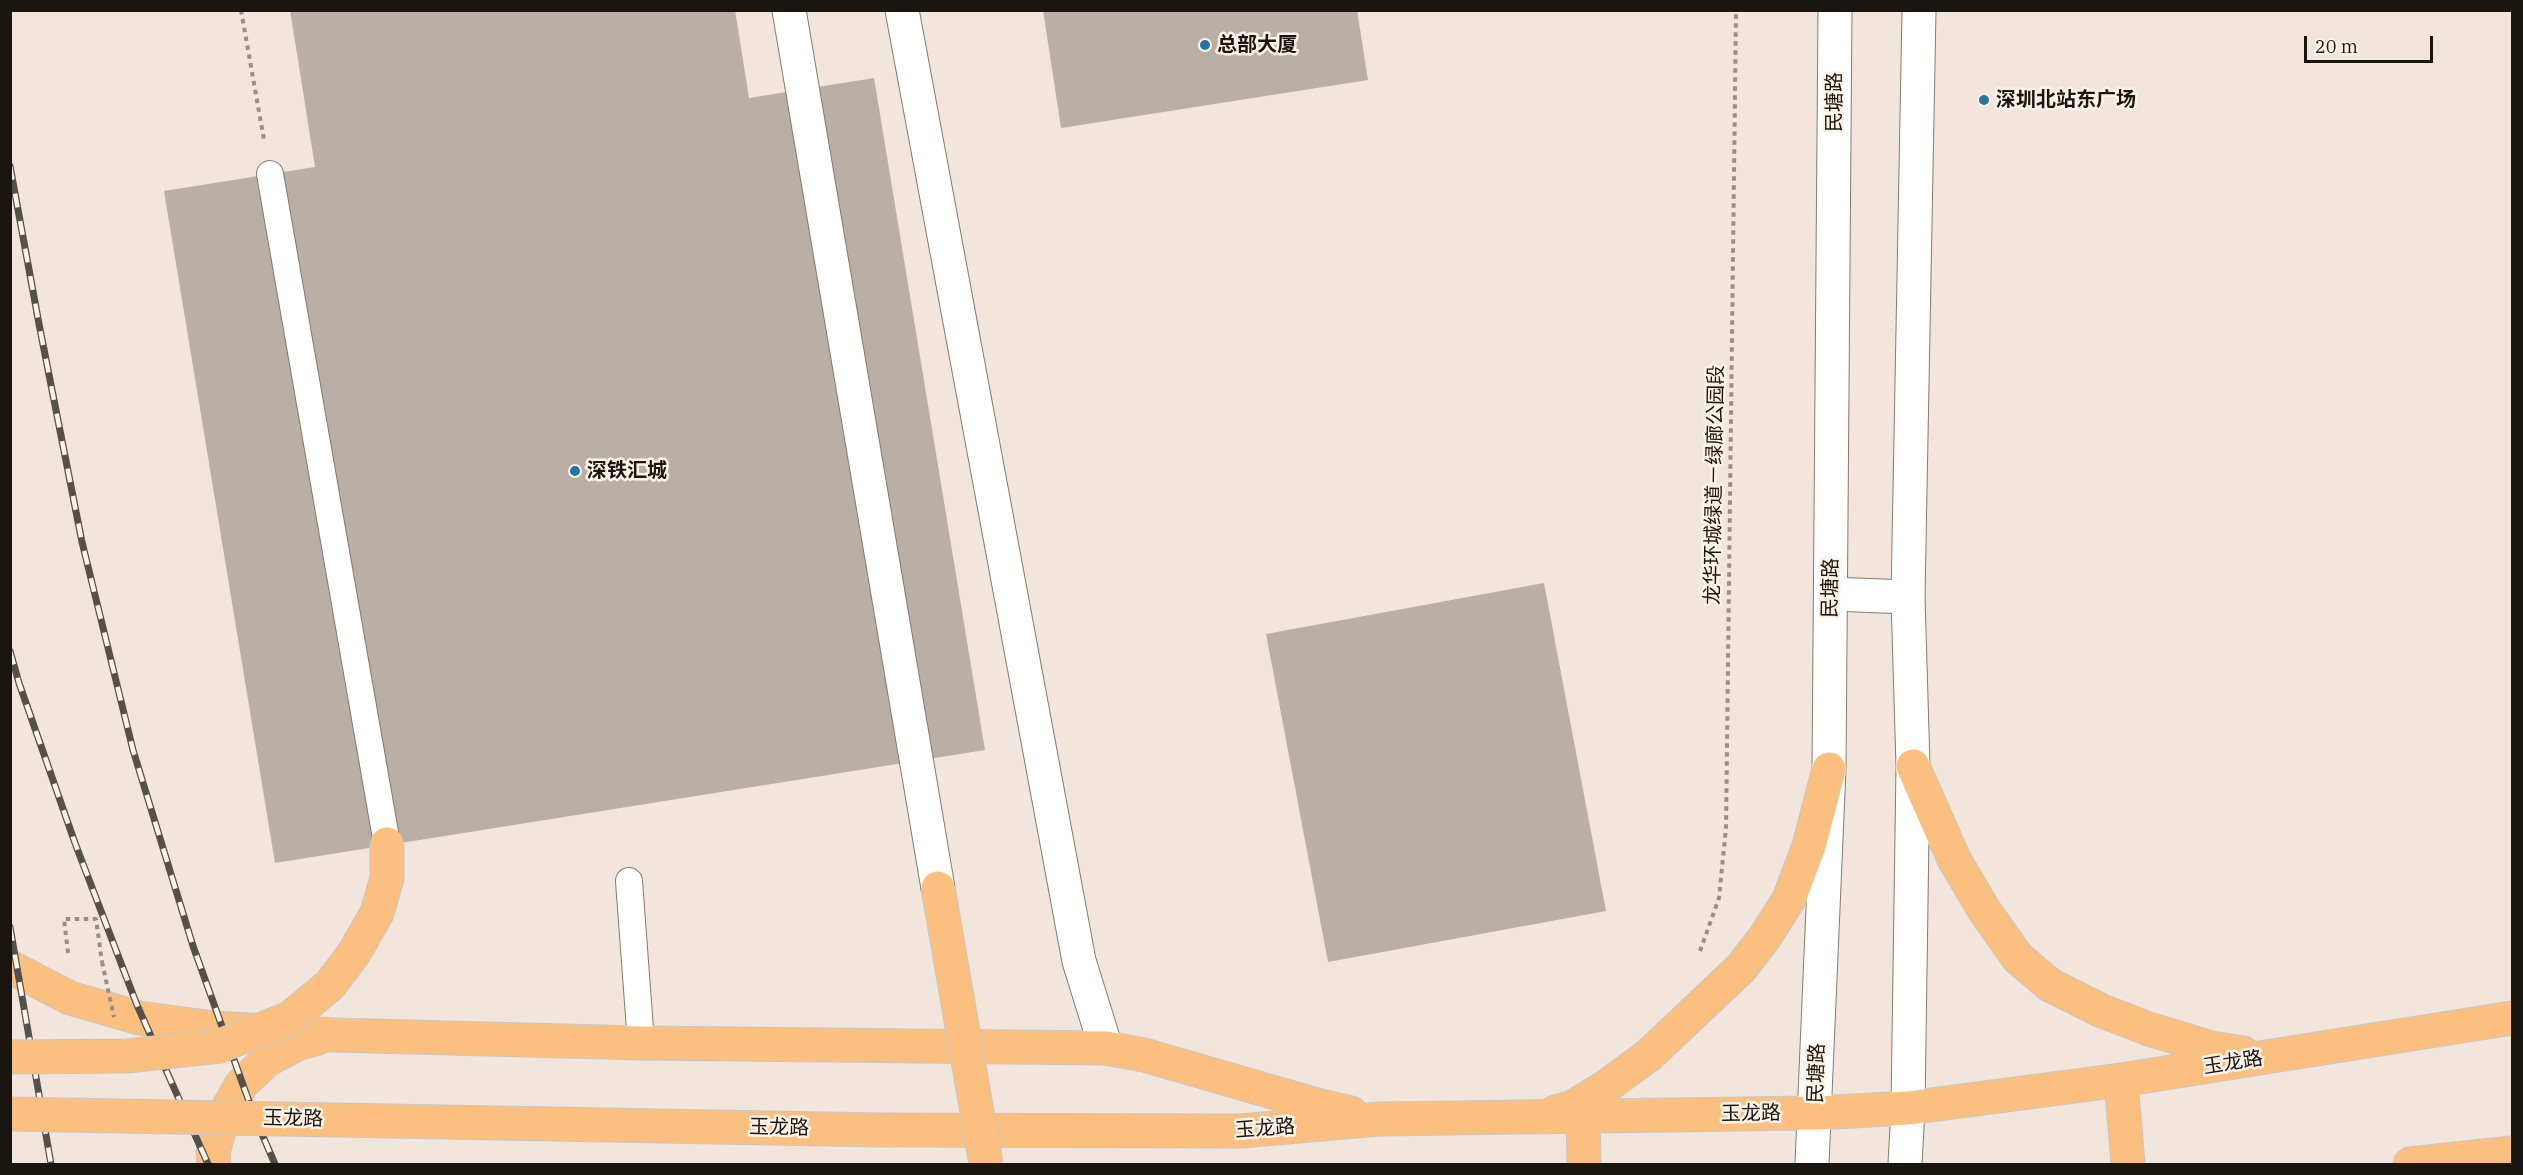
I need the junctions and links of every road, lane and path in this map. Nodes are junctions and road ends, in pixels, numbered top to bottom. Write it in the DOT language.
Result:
graph roads {
  1 [pos="241,10"];
  2 [pos="789,10"];
  3 [pos="902,10"];
  4 [pos="1736,10"];
  5 [pos="1835,10"];
  6 [pos="1919,10"];
  7 [pos="270,174"];
  8 [pos="1831,594"];
  9 [pos="1908,597"];
  10 [pos="1912,766"];
  11 [pos="1829,769"];
  12 [pos="387,844"];
  13 [pos="629,881"];
  14 [pos="68,954"];
  15 [pos="1699,956"];
  16 [pos="10,967"];
  17 [pos="2512,1018"];
  18 [pos="116,1026"];
  19 [pos="334,1035"];
  20 [pos="641,1043"];
  21 [pos="1106,1048"];
  22 [pos="2272,1057"];
  23 [pos="10,1058"];
  24 [pos="2121,1080"];
  25 [pos="1908,1108"];
  26 [pos="1815,1113"];
  27 [pos="10,1114"];
  28 [pos="1543,1116"];
  29 [pos="1583,1117"];
  30 [pos="1379,1119"];
  31 [pos="2512,1152"];
  32 [pos="214,1164"];
  33 [pos="986,1164"];
  34 [pos="1584,1164"];
  35 [pos="1812,1164"];
  36 [pos="1905,1164"];
  37 [pos="2128,1164"];
  38 [pos="2410,1164"];
  1 -- 7 [label="path"];
  2 -- 33 [label="main road, bridge"];
  3 -- 21 [label="main road"];
  4 -- 15 [label="path, 龙华环城绿道－绿廊公园段"];
  5 -- 8 [label="main road, 民塘路"];
  6 -- 9 [label="main road"];
  7 -- 12 [label="lane"];
  8 -- 9 [label="main road"];
  8 -- 11 [label="main road, 民塘路"];
  9 -- 10 [label="main road"];
  10 -- 22 [label="main road"];
  10 -- 25 [label="main road"];
  11 -- 26 [label="main road, 民塘路"];
  11 -- 28 [label="main road"];
  12 -- 23 [label="main road, bridge"];
  13 -- 20 [label="lane"];
  14 -- 18 [label="path, bridge"];
  16 -- 19 [label="main road"];
  17 -- 22 [label="main road, 玉龙路"];
  19 -- 20 [label="main road"];
  19 -- 32 [label="main road"];
  20 -- 21 [label="main road"];
  21 -- 30 [label="main road"];
  22 -- 24 [label="main road, 玉龙路"];
  24 -- 25 [label="main road, 玉龙路"];
  24 -- 37 [label="main road"];
  25 -- 26 [label="main road, 玉龙路"];
  25 -- 36 [label="main road"];
  26 -- 29 [label="main road, 玉龙路"];
  26 -- 35 [label="main road, 民塘路"];
  27 -- 30 [label="main road, 玉龙路, bridge"];
  28 -- 29 [label="main road, 玉龙路"];
  28 -- 30 [label="main road, 玉龙路"];
  29 -- 34 [label="main road"];
  31 -- 38 [label="main road"];
}
